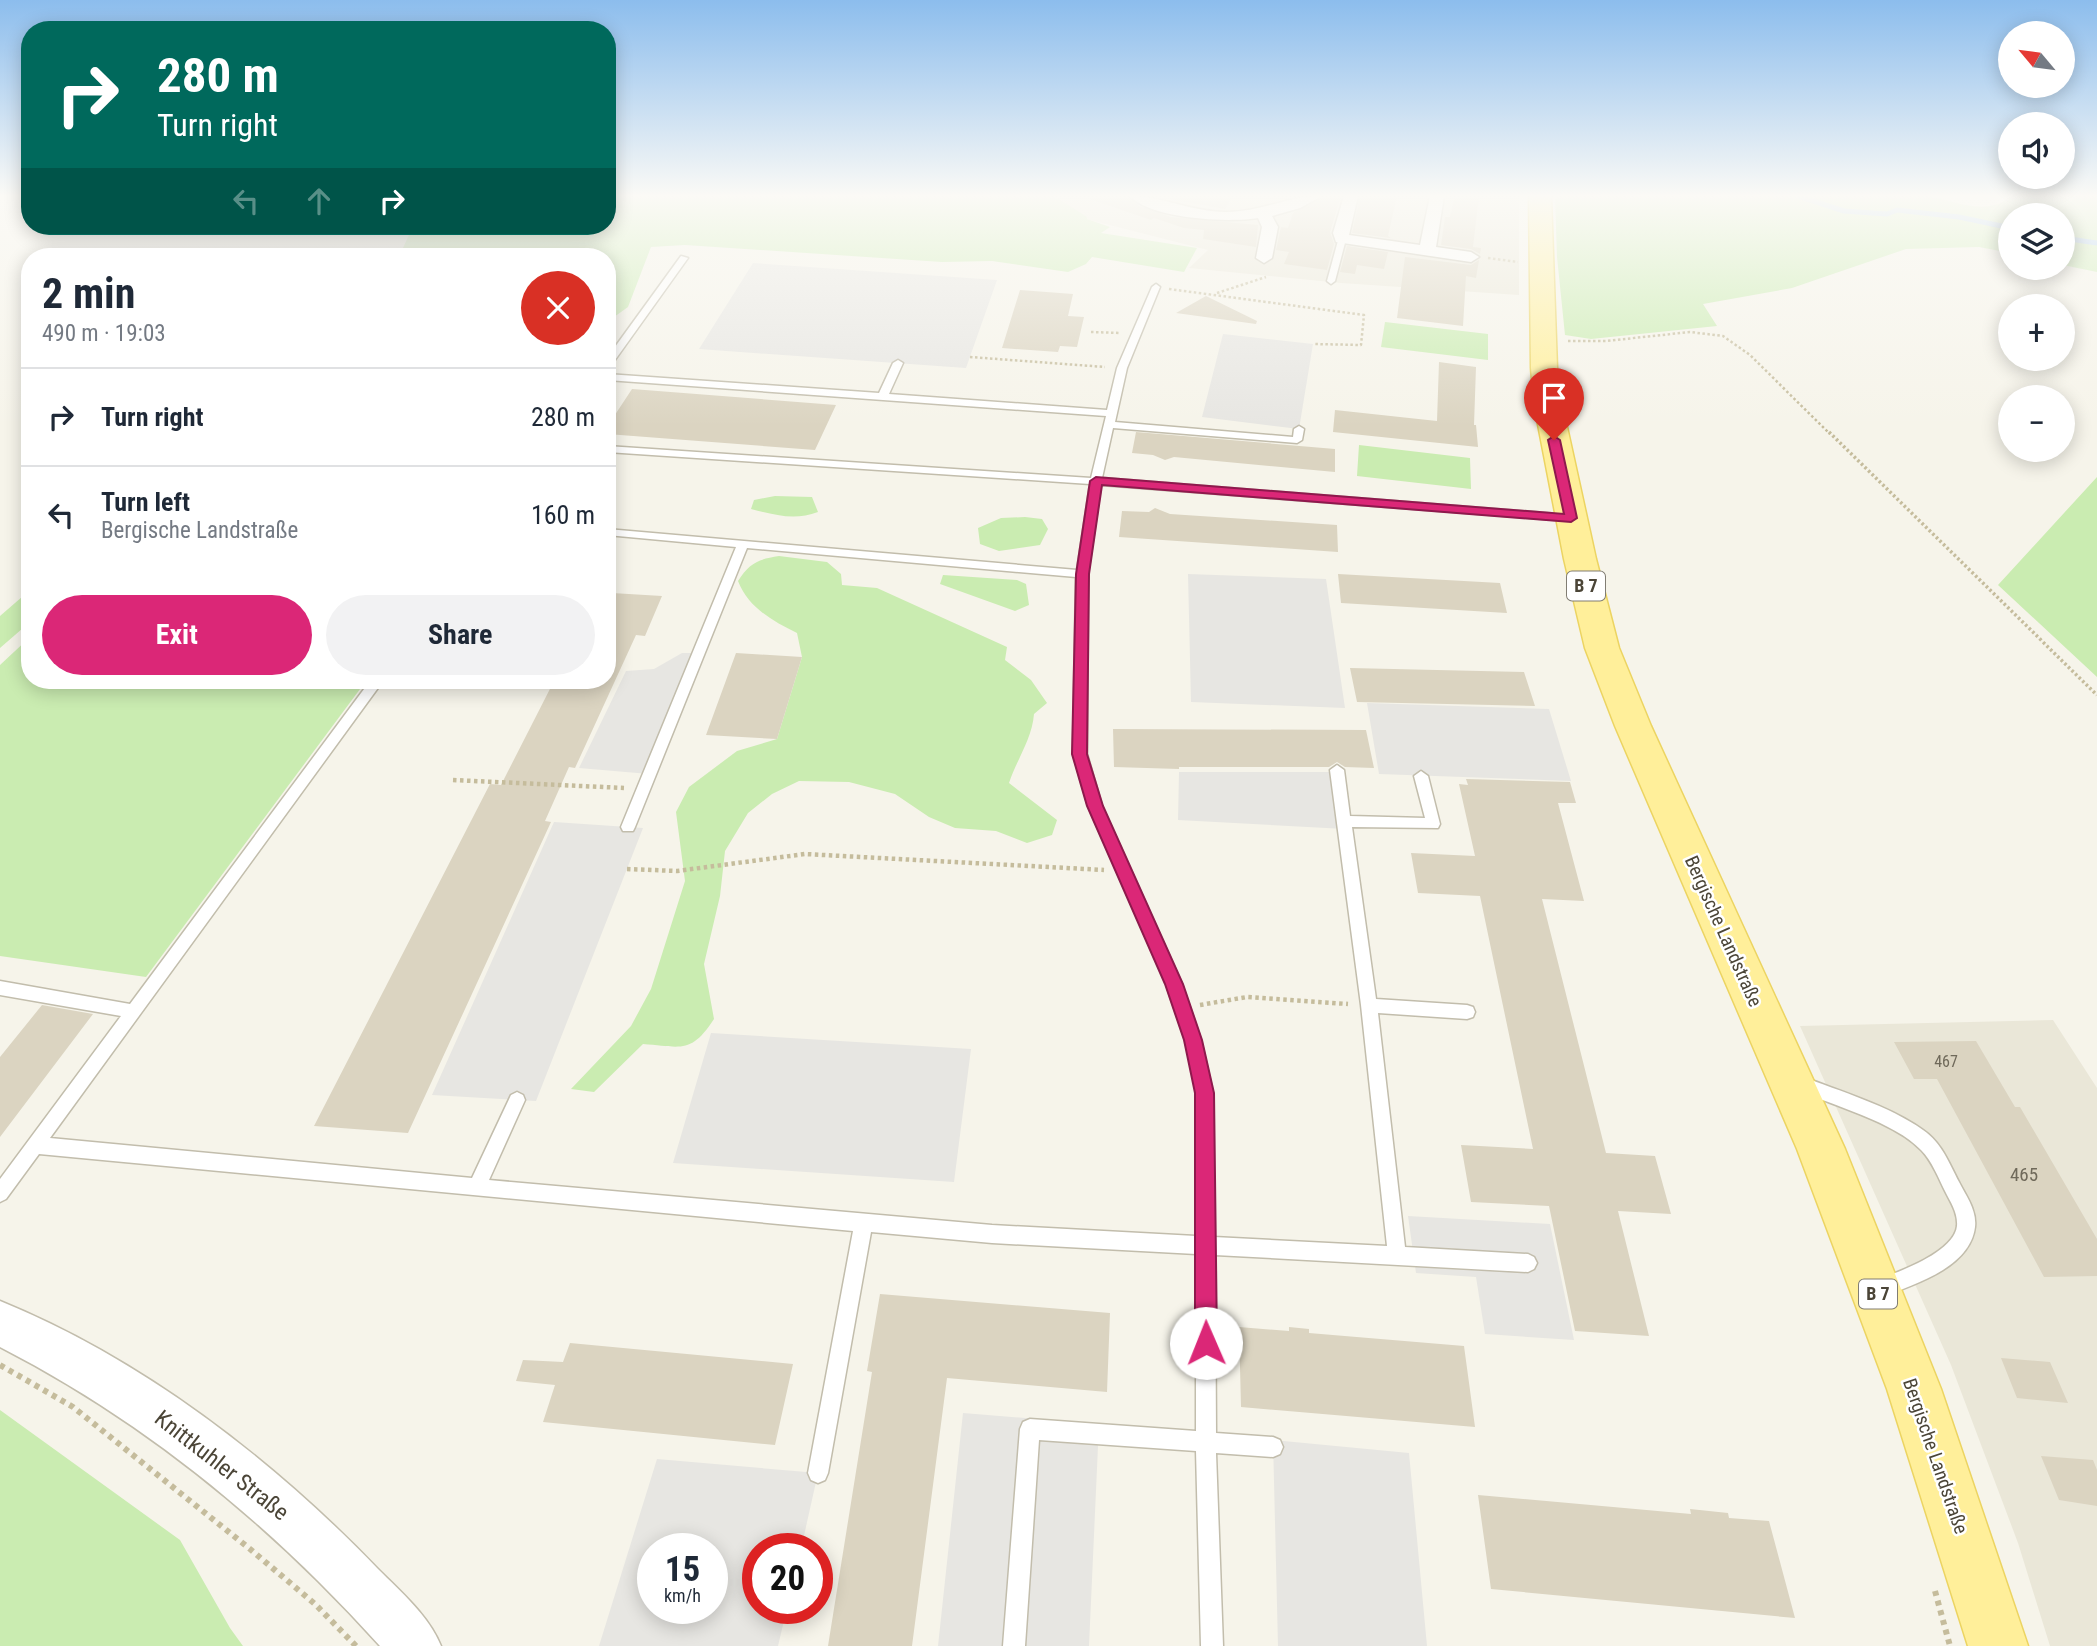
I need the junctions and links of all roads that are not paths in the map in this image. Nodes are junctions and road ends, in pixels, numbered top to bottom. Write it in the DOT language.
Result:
graph roads {
  1 [pos="673,273"];
  2 [pos="1333,273"];
  3 [pos="1542,273"];
  4 [pos="1331,281"];
  5 [pos="1156,288"];
  6 [pos="616,352"];
  7 [pos="898,363"];
  8 [pos="616,378"];
  9 [pos="883,396"];
  10 [pos="1111,419"];
  11 [pos="1299,429"];
  12 [pos="616,450"];
  13 [pos="1096,481"];
  14 [pos="1571,518"];
  15 [pos="616,535"];
  16 [pos="743,544"];
  17 [pos="1082,574"];
  18 [pos="371,689"];
  19 [pos="1337,770"];
  20 [pos="1421,776"];
  21 [pos="1343,821"];
  22 [pos="628,827"];
  23 [pos="0,988"];
  24 [pos="1369,1005"];
  25 [pos="135,1012"];
  26 [pos="1467,1012"];
  27 [pos="1790,1079"];
  28 [pos="517,1100"];
  29 [pos="35,1145"];
  30 [pos="477,1188"];
  31 [pos="0,1193"];
  32 [pos="863,1224"];
  33 [pos="1205,1243"];
  34 [pos="1397,1254"];
  35 [pos="1528,1263"];
  36 [pos="1876,1290"];
  37 [pos="0,1323"];
  38 [pos="1206,1442"];
  39 [pos="1273,1447"];
  40 [pos="818,1473"];
  41 [pos="415,1646"];
  42 [pos="1014,1646"];
  43 [pos="1212,1646"];
  44 [pos="1998,1646"];
  1 -- 6 [label="lane"];
  2 -- 4 [label="lane"];
  3 -- 14 [label="main road, Bergische Landstraße / B 7"];
  5 -- 10 [label="lane"];
  7 -- 9 [label="lane"];
  8 -- 9 [label="lane"];
  9 -- 10 [label="lane"];
  10 -- 11 [label="lane"];
  10 -- 13 [label="lane"];
  12 -- 13 [label="lane"];
  13 -- 14 [label="lane"];
  13 -- 17 [label="lane"];
  14 -- 27 [label="main road, Bergische Landstraße / B 7"];
  15 -- 16 [label="lane"];
  16 -- 17 [label="lane"];
  16 -- 22 [label="lane"];
  17 -- 33 [label="lane"];
  18 -- 25 [label="lane"];
  19 -- 21 [label="lane"];
  20 -- 21 [label="lane"];
  21 -- 24 [label="lane"];
  23 -- 25 [label="lane"];
  24 -- 26 [label="lane"];
  24 -- 34 [label="lane"];
  25 -- 29 [label="lane"];
  27 -- 36 [label="main road, Bergische Landstraße / B 7"];
  27 -- 36 [label="lane"];
  28 -- 30 [label="lane"];
  29 -- 30 [label="lane"];
  29 -- 31 [label="lane"];
  30 -- 32 [label="lane"];
  32 -- 33 [label="lane"];
  32 -- 40 [label="lane"];
  33 -- 34 [label="lane"];
  33 -- 38 [label="lane"];
  34 -- 35 [label="lane"];
  36 -- 44 [label="main road, Bergische Landstraße / B 7"];
  37 -- 41 [label="street, Knittkuhler Straße"];
  38 -- 39 [label="lane"];
  38 -- 42 [label="lane"];
  38 -- 43 [label="lane"];
}
